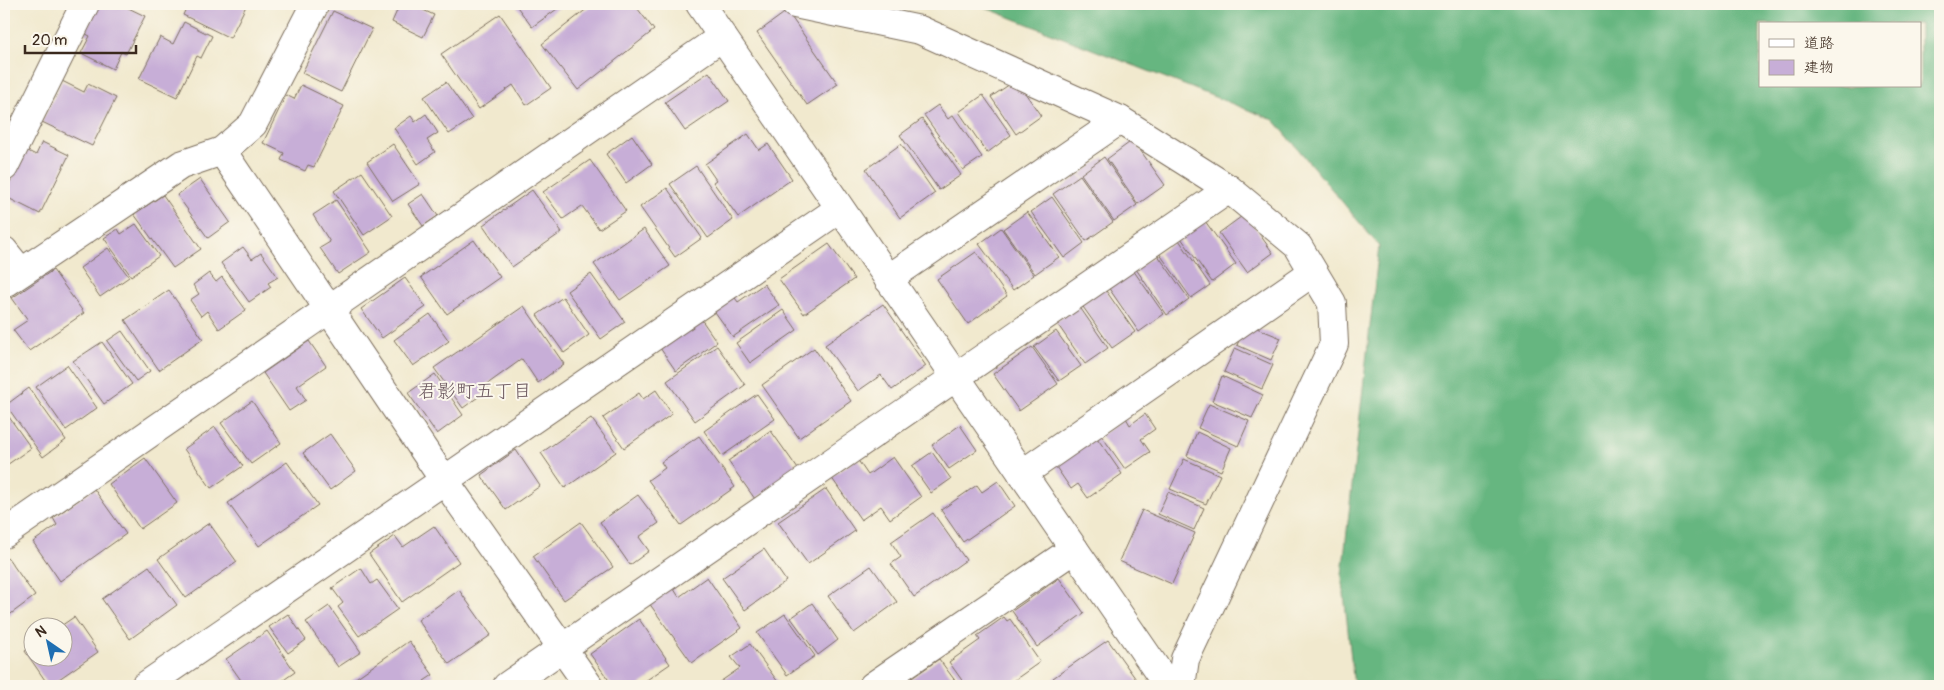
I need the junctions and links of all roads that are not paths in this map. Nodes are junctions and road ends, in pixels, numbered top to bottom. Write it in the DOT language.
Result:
graph roads {
  1 [pos="85,4"];
  2 [pos="315,4"];
  3 [pos="700,4"];
  4 [pos="795,4"];
  5 [pos="722,37"];
  6 [pos="1120,120"];
  7 [pos="222,151"];
  8 [pos="4,167"];
  9 [pos="1229,188"];
  10 [pos="839,209"];
  11 [pos="4,251"];
  12 [pos="1313,272"];
  13 [pos="12,278"];
  14 [pos="888,279"];
  15 [pos="328,309"];
  16 [pos="955,377"];
  17 [pos="1022,474"];
  18 [pos="444,480"];
  19 [pos="4,534"];
  20 [pos="1074,550"];
  21 [pos="562,648"];
  22 [pos="145,686"];
  23 [pos="507,686"];
  24 [pos="589,686"];
  25 [pos="873,686"];
  26 [pos="1168,686"];
  27 [pos="1181,686"];
  1 -- 8 [label="street"];
  2 -- 7 [label="street"];
  3 -- 5 [label="street"];
  4 -- 6 [label="street"];
  5 -- 10 [label="street"];
  5 -- 15 [label="street"];
  6 -- 9 [label="street"];
  6 -- 14 [label="street"];
  7 -- 13 [label="street"];
  7 -- 15 [label="street"];
  9 -- 12 [label="street"];
  9 -- 16 [label="street"];
  10 -- 14 [label="street"];
  10 -- 18 [label="street"];
  11 -- 13 [label="street"];
  12 -- 17 [label="street"];
  12 -- 27 [label="street"];
  14 -- 16 [label="street"];
  15 -- 18 [label="street"];
  15 -- 19 [label="street"];
  16 -- 17 [label="street"];
  16 -- 21 [label="street"];
  17 -- 20 [label="street"];
  18 -- 21 [label="street"];
  18 -- 22 [label="street"];
  20 -- 25 [label="street"];
  20 -- 26 [label="street"];
  21 -- 23 [label="street"];
  21 -- 24 [label="street"];
}
